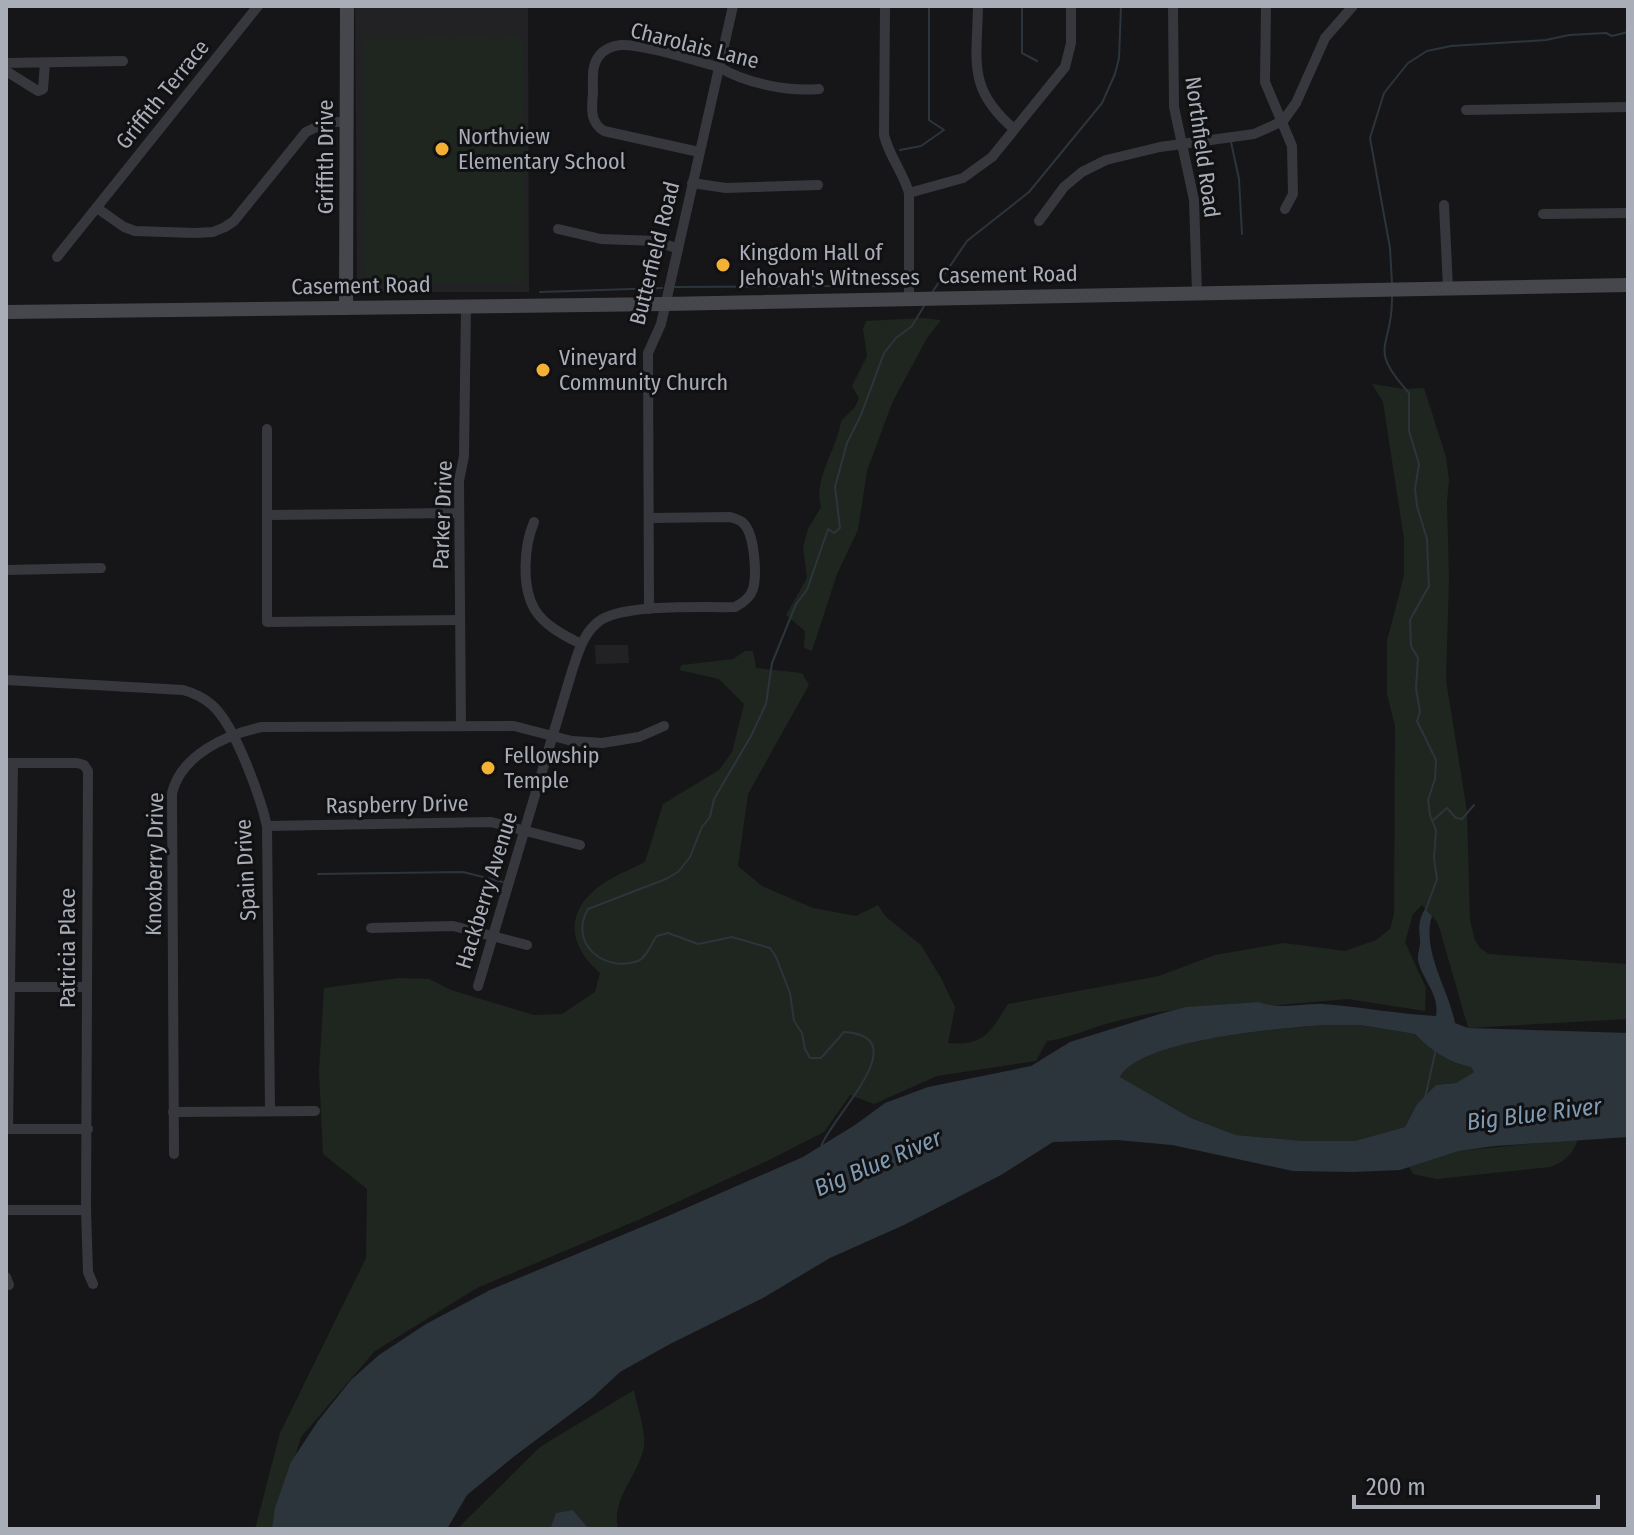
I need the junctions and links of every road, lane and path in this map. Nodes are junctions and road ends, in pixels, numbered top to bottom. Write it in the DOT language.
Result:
graph roads {
  1 [pos="258,6"];
  2 [pos="347,6"];
  3 [pos="733,6"];
  4 [pos="885,6"];
  5 [pos="978,6"];
  6 [pos="1071,6"];
  7 [pos="1173,6"];
  8 [pos="1266,6"];
  9 [pos="1353,6"];
  10 [pos="123,61"];
  11 [pos="6,63"];
  12 [pos="45,63"];
  13 [pos="719,67"];
  14 [pos="6,71"];
  15 [pos="819,89"];
  16 [pos="1628,107"];
  17 [pos="1466,110"];
  18 [pos="1283,121"];
  19 [pos="347,122"];
  20 [pos="1014,129"];
  21 [pos="1181,144"];
  22 [pos="699,152"];
  23 [pos="692,183"];
  24 [pos="818,185"];
  25 [pos="909,193"];
  26 [pos="1444,205"];
  27 [pos="97,208"];
  28 [pos="1285,209"];
  29 [pos="1628,213"];
  30 [pos="1543,214"];
  31 [pos="1039,221"];
  32 [pos="558,229"];
  33 [pos="678,249"];
  34 [pos="57,257"];
  35 [pos="1628,285"];
  36 [pos="1448,288"];
  37 [pos="1197,293"];
  38 [pos="914,299"];
  39 [pos="665,304"];
  40 [pos="466,305"];
  41 [pos="346,308"];
  42 [pos="6,312"];
  43 [pos="267,429"];
  44 [pos="459,513"];
  45 [pos="267,515"];
  46 [pos="649,518"];
  47 [pos="534,522"];
  48 [pos="101,568"];
  49 [pos="6,570"];
  50 [pos="649,609"];
  51 [pos="460,620"];
  52 [pos="581,644"];
  53 [pos="6,680"];
  54 [pos="461,726"];
  55 [pos="664,726"];
  56 [pos="554,735"];
  57 [pos="233,737"];
  58 [pos="9,763"];
  59 [pos="267,826"];
  60 [pos="526,829"];
  61 [pos="580,845"];
  62 [pos="371,928"];
  63 [pos="493,935"];
  64 [pos="527,945"];
  65 [pos="478,986"];
  66 [pos="8,987"];
  67 [pos="87,987"];
  68 [pos="270,1111"];
  69 [pos="315,1111"];
  70 [pos="173,1112"];
  71 [pos="7,1129"];
  72 [pos="88,1129"];
  73 [pos="174,1154"];
  74 [pos="6,1210"];
  75 [pos="86,1210"];
  76 [pos="93,1284"];
  1 -- 27 [label="street, Griffith Terrace"];
  2 -- 19 [label="street, Griffith Drive"];
  3 -- 13 [label="street, Butterfield Road"];
  4 -- 25 [label="street"];
  5 -- 20 [label="street"];
  6 -- 20 [label="street"];
  7 -- 21 [label="street, Northfield Road"];
  8 -- 18 [label="street"];
  9 -- 18 [label="street"];
  10 -- 12 [label="street"];
  11 -- 12 [label="street"];
  12 -- 14 [label="street"];
  13 -- 15 [label="street, Charolais Lane"];
  13 -- 22 [label="street, Butterfield Road"];
  13 -- 22 [label="street, Charolais Lane"];
  16 -- 17 [label="street"];
  18 -- 21 [label="street"];
  18 -- 28 [label="street"];
  19 -- 27 [label="street"];
  19 -- 41 [label="street, Griffith Drive"];
  20 -- 25 [label="street"];
  21 -- 31 [label="street"];
  21 -- 37 [label="street, Northfield Road"];
  22 -- 23 [label="street, Butterfield Road"];
  23 -- 24 [label="street"];
  23 -- 33 [label="street, Butterfield Road"];
  25 -- 38 [label="street"];
  26 -- 36 [label="street"];
  27 -- 34 [label="street, Griffith Terrace"];
  29 -- 30 [label="street"];
  32 -- 33 [label="street"];
  33 -- 39 [label="street, Butterfield Road"];
  35 -- 36 [label="street, Casement Road"];
  36 -- 37 [label="street, Casement Road"];
  37 -- 38 [label="street, Casement Road"];
  38 -- 39 [label="street, Casement Road"];
  39 -- 40 [label="street, Casement Road"];
  39 -- 46 [label="street, Butterfield Road"];
  40 -- 41 [label="street, Casement Road"];
  40 -- 44 [label="street, Parker Drive"];
  41 -- 42 [label="street, Casement Road"];
  43 -- 45 [label="street"];
  44 -- 45 [label="street"];
  44 -- 51 [label="street, Parker Drive"];
  45 -- 51 [label="street"];
  46 -- 50 [label="street, Butterfield Road"];
  46 -- 50 [label="street, Hackberry Avenue"];
  47 -- 52 [label="street"];
  48 -- 49 [label="street"];
  50 -- 52 [label="street, Hackberry Avenue"];
  51 -- 54 [label="street, Parker Drive"];
  52 -- 56 [label="street, Hackberry Avenue"];
  53 -- 57 [label="street, Spain Drive"];
  54 -- 56 [label="street, Knoxberry Drive"];
  54 -- 57 [label="street, Knoxberry Drive"];
  55 -- 56 [label="street, Knoxberry Drive"];
  56 -- 60 [label="street, Hackberry Avenue"];
  57 -- 59 [label="street, Spain Drive"];
  57 -- 70 [label="street, Knoxberry Drive"];
  58 -- 66 [label="street"];
  58 -- 67 [label="street, Patricia Place"];
  59 -- 60 [label="street, Raspberry Drive"];
  59 -- 68 [label="street, Spain Drive"];
  60 -- 61 [label="street, Raspberry Drive"];
  60 -- 63 [label="street, Hackberry Avenue"];
  62 -- 63 [label="street"];
  63 -- 64 [label="street"];
  63 -- 65 [label="street, Hackberry Avenue"];
  66 -- 67 [label="street"];
  66 -- 71 [label="street"];
  67 -- 72 [label="street, Patricia Place"];
  68 -- 69 [label="street"];
  68 -- 70 [label="street"];
  70 -- 73 [label="street, Knoxberry Drive"];
  71 -- 72 [label="street"];
  72 -- 75 [label="street, Patricia Place"];
  74 -- 75 [label="street"];
  75 -- 76 [label="street, Patricia Place"];
}
